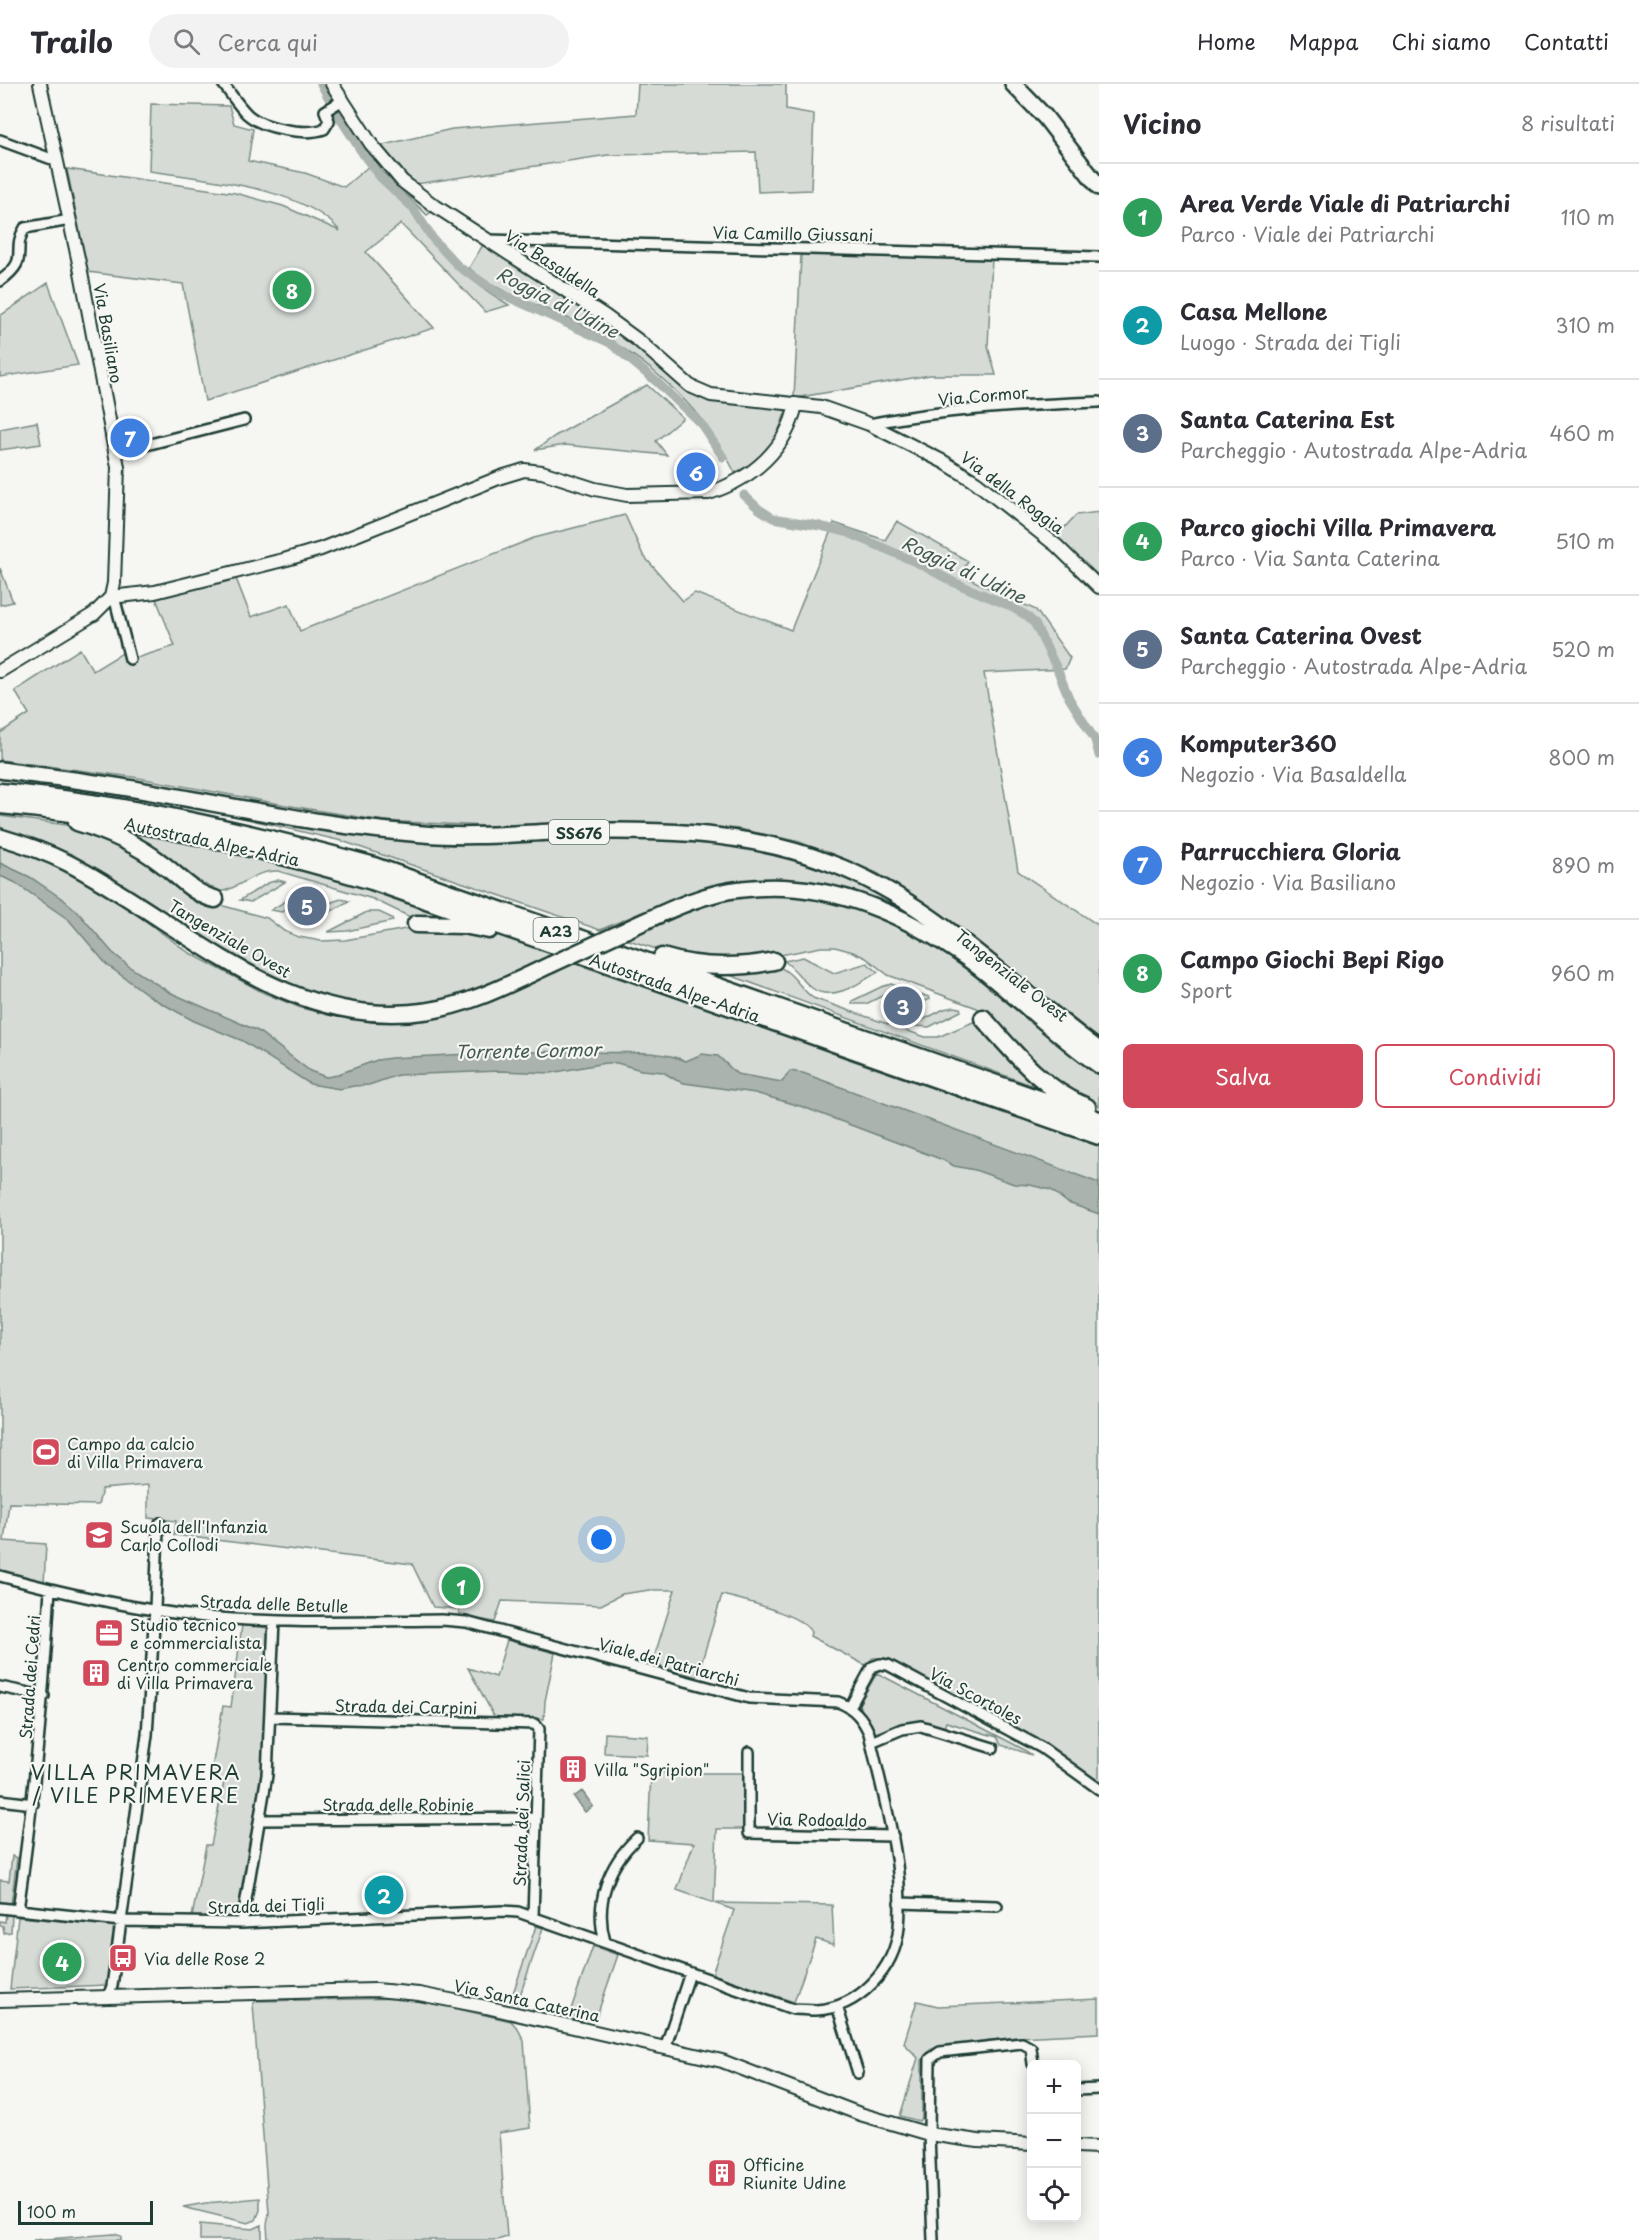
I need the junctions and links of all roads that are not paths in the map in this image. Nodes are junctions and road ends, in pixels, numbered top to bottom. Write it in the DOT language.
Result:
graph roads {
  1 [pos="40,84"];
  2 [pos="223,84"];
  3 [pos="332,84"];
  4 [pos="1013,84"];
  5 [pos="340,102"];
  6 [pos="0,140"];
  7 [pos="57,161"];
  8 [pos="1099,187"];
  9 [pos="70,220"];
  10 [pos="487,240"];
  11 [pos="1099,257"];
  12 [pos="0,281"];
  13 [pos="1099,402"];
  14 [pos="796,404"];
  15 [pos="244,420"];
  16 [pos="869,424"];
  17 [pos="115,453"];
  18 [pos="1099,587"];
  19 [pos="111,597"];
  20 [pos="130,659"];
  21 [pos="0,671"];
  22 [pos="0,770"];
  23 [pos="0,792"];
  24 [pos="0,805"];
  25 [pos="43,809"];
  26 [pos="0,837"];
  27 [pos="215,899"];
  28 [pos="416,924"];
  29 [pos="551,928"];
  30 [pos="561,946"];
  31 [pos="774,961"];
  32 [pos="983,1018"];
  33 [pos="1099,1050"];
  34 [pos="1099,1065"];
  35 [pos="1099,1112"];
  36 [pos="1099,1120"];
  37 [pos="1099,1136"];
  38 [pos="160,1523"];
  39 [pos="0,1576"];
  40 [pos="50,1589"];
  41 [pos="155,1609"];
  42 [pos="442,1620"];
  43 [pos="274,1621"];
  44 [pos="0,1687"];
  45 [pos="44,1696"];
  46 [pos="850,1707"];
  47 [pos="270,1717"];
  48 [pos="539,1729"];
  49 [pos="870,1742"];
  50 [pos="993,1748"];
  51 [pos="748,1752"];
  52 [pos="1099,1789"];
  53 [pos="0,1800"];
  54 [pos="33,1804"];
  55 [pos="536,1818"];
  56 [pos="261,1820"];
  57 [pos="893,1836"];
  58 [pos="637,1838"];
  59 [pos="899,1903"];
  60 [pos="997,1906"];
  61 [pos="0,1908"];
  62 [pos="18,1910"];
  63 [pos="533,1917"];
  64 [pos="121,1921"];
  65 [pos="242,1923"];
  66 [pos="605,1942"];
  67 [pos="690,1974"];
  68 [pos="108,1996"];
  69 [pos="0,2000"];
  70 [pos="837,2006"];
  71 [pos="665,2048"];
  72 [pos="1032,2060"];
  73 [pos="858,2073"];
  74 [pos="1099,2089"];
  75 [pos="1081,2090"];
  76 [pos="929,2134"];
  77 [pos="1027,2144"];
  78 [pos="1081,2146"];
  79 [pos="1099,2147"];
  80 [pos="933,2240"];
  1 -- 7 [label="street, Via Basiliano"];
  2 -- 5 [label="street"];
  3 -- 5 [label="street, Via Basaldella"];
  4 -- 8 [label="main road"];
  5 -- 10 [label="street, Via Basaldella"];
  6 -- 7 [label="street"];
  7 -- 9 [label="street, Via Basiliano"];
  9 -- 12 [label="street"];
  9 -- 17 [label="street, Via Basiliano"];
  10 -- 11 [label="street, Via Camillo Giussani"];
  10 -- 14 [label="street, Via Basaldella"];
  13 -- 16 [label="street, Via Cormor"];
  14 -- 16 [label="street, Via della Roggia"];
  14 -- 19 [label="street"];
  15 -- 17 [label="street"];
  16 -- 18 [label="street, Via della Roggia"];
  17 -- 19 [label="street, Via Basiliano"];
  19 -- 20 [label="street"];
  19 -- 21 [label="street"];
  22 -- 33 [label="main road, Tangenziale Ovest / SS676"];
  23 -- 29 [label="highway, Autostrada Alpe-Adria / A23"];
  24 -- 25 [label="highway, Autostrada Alpe-Adria / A23"];
  25 -- 27 [label="highway"];
  25 -- 30 [label="highway, Autostrada Alpe-Adria / A23"];
  26 -- 34 [label="main road, Tangenziale Ovest, bridge"];
  28 -- 30 [label="highway"];
  29 -- 31 [label="highway"];
  29 -- 36 [label="highway, Autostrada Alpe-Adria / A23"];
  30 -- 37 [label="highway, Autostrada Alpe-Adria / A23"];
  32 -- 35 [label="highway"];
  38 -- 41 [label="street"];
  39 -- 40 [label="street, Strada delle Betulle"];
  40 -- 41 [label="street, Strada delle Betulle"];
  40 -- 45 [label="street, Strada dei Cedri"];
  41 -- 43 [label="street, Strada delle Betulle"];
  41 -- 64 [label="street"];
  42 -- 43 [label="street, Strada delle Betulle"];
  42 -- 46 [label="street, Viale dei Patriarchi"];
  43 -- 47 [label="street"];
  44 -- 45 [label="street"];
  45 -- 54 [label="street, Strada dei Cedri"];
  46 -- 49 [label="street"];
  46 -- 52 [label="street, Via Scortoles"];
  47 -- 48 [label="street, Strada dei Carpini"];
  47 -- 56 [label="street"];
  48 -- 55 [label="street, Strada dei Salici"];
  49 -- 50 [label="street"];
  49 -- 57 [label="street"];
  51 -- 57 [label="street, Via Rodoaldo"];
  53 -- 54 [label="street"];
  54 -- 62 [label="street, Strada dei Cedri"];
  55 -- 56 [label="street, Strada delle Robinie"];
  55 -- 63 [label="street, Strada dei Salici"];
  56 -- 65 [label="street"];
  57 -- 59 [label="street"];
  58 -- 66 [label="street"];
  59 -- 60 [label="street"];
  59 -- 70 [label="street"];
  61 -- 62 [label="street, Strada dei Tigli"];
  62 -- 64 [label="street, Strada dei Tigli"];
  63 -- 65 [label="street, Strada dei Tigli"];
  63 -- 66 [label="street"];
  64 -- 65 [label="street, Strada dei Tigli"];
  64 -- 68 [label="street"];
  66 -- 67 [label="street"];
  67 -- 70 [label="street"];
  67 -- 71 [label="street"];
  68 -- 69 [label="street, Via Santa Caterina"];
  68 -- 71 [label="street, Via Santa Caterina"];
  70 -- 73 [label="street"];
  71 -- 76 [label="street, Via Santa Caterina"];
  72 -- 76 [label="street"];
  74 -- 75 [label="street"];
  76 -- 77 [label="street, Via Santa Caterina"];
  76 -- 80 [label="street"];
  78 -- 79 [label="street"];
}
